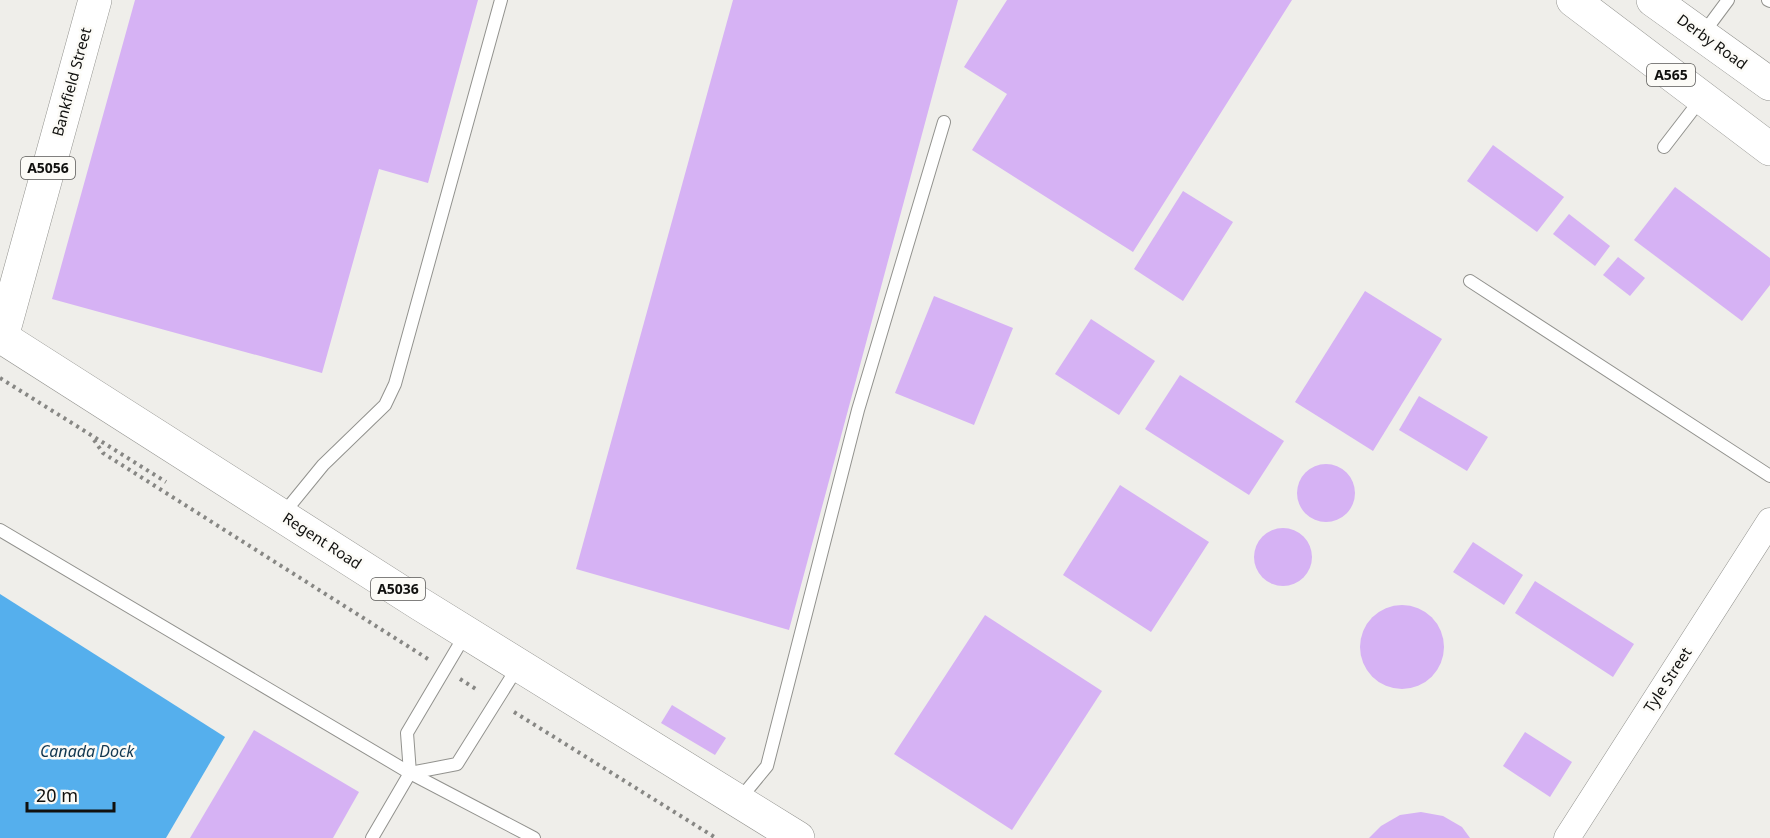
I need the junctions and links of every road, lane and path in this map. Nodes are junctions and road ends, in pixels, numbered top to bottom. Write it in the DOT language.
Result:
graph roads {
  1 [pos="95,0"];
  2 [pos="501,0"];
  3 [pos="1573,0"];
  4 [pos="1653,0"];
  5 [pos="1728,0"];
  6 [pos="1702,36"];
  7 [pos="1770,84"];
  8 [pos="1701,99"];
  9 [pos="944,122"];
  10 [pos="1664,147"];
  11 [pos="1770,149"];
  12 [pos="1470,281"];
  13 [pos="1,336"];
  14 [pos="0,378"];
  15 [pos="1770,476"];
  16 [pos="282,515"];
  17 [pos="1770,521"];
  18 [pos="0,530"];
  19 [pos="466,632"];
  20 [pos="519,665"];
  21 [pos="445,669"];
  22 [pos="496,701"];
  23 [pos="410,773"];
  24 [pos="738,801"];
  25 [pos="372,838"];
  26 [pos="534,838"];
  27 [pos="716,838"];
  28 [pos="798,838"];
  29 [pos="1567,838"];
  1 -- 13 [label="main road, Bankfield Street / A5056"];
  2 -- 16 [label="lane"];
  3 -- 8 [label="main road, A565"];
  4 -- 6 [label="main road, Derby Road"];
  5 -- 6 [label="lane"];
  6 -- 7 [label="main road, Derby Road"];
  8 -- 10 [label="lane"];
  8 -- 11 [label="main road, A565"];
  9 -- 24 [label="lane"];
  12 -- 15 [label="lane"];
  13 -- 16 [label="main road, Regent Road / A5036"];
  14 -- 21 [label="path"];
  16 -- 19 [label="main road, Regent Road / A5036"];
  17 -- 29 [label="street, Tyle Street"];
  18 -- 23 [label="lane"];
  19 -- 20 [label="main road, Regent Road / A5036"];
  19 -- 21 [label="lane"];
  20 -- 22 [label="lane"];
  20 -- 24 [label="main road, Regent Road / A5036"];
  21 -- 22 [label="path"];
  21 -- 23 [label="lane"];
  22 -- 23 [label="lane"];
  22 -- 27 [label="path"];
  23 -- 25 [label="lane"];
  23 -- 26 [label="lane"];
  24 -- 28 [label="main road, Regent Road / A5036"];
}
